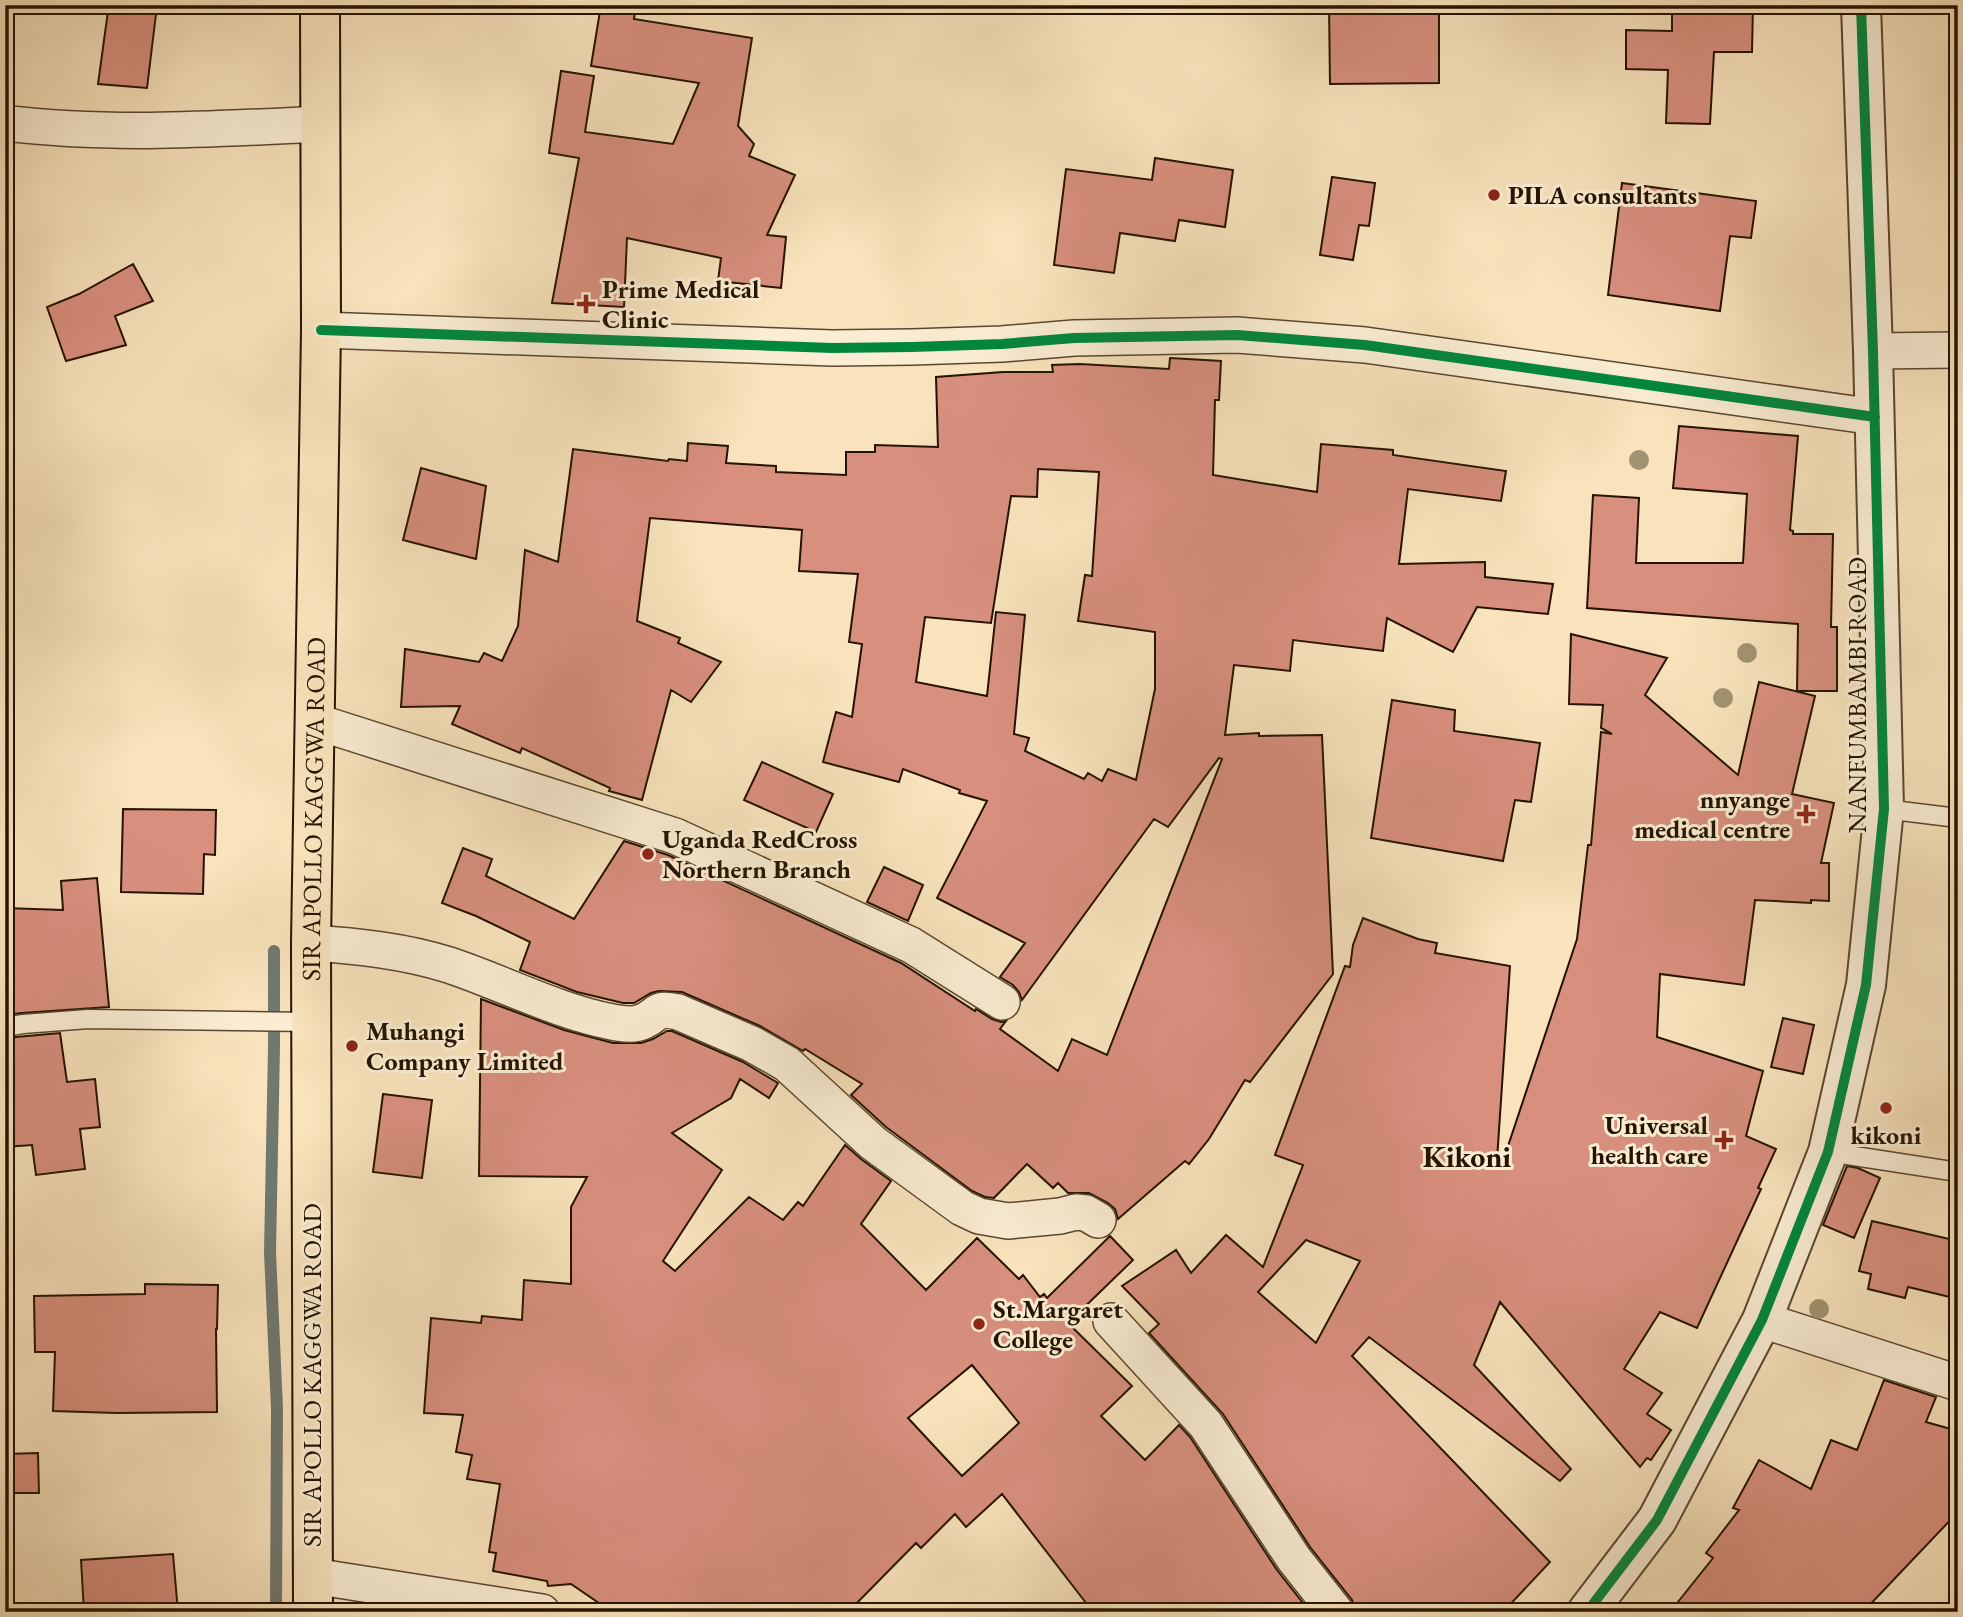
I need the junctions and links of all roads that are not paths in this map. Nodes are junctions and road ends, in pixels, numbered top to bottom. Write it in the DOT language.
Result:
graph roads {
  1 [pos="320,5"];
  2 [pos="1861,5"];
  3 [pos="5,123"];
  4 [pos="321,124"];
  5 [pos="321,331"];
  6 [pos="1958,350"];
  7 [pos="1873,351"];
  8 [pos="1875,417"];
  9 [pos="314,721"];
  10 [pos="1884,809"];
  11 [pos="1958,818"];
  12 [pos="311,943"];
  13 [pos="1002,1002"];
  14 [pos="310,1022"];
  15 [pos="5,1027"];
  16 [pos="1828,1152"];
  17 [pos="1958,1172"];
  18 [pos="1098,1220"];
  19 [pos="1762,1320"];
  20 [pos="1111,1321"];
  21 [pos="1958,1383"];
  22 [pos="313,1594"];
  23 [pos="542,1612"];
  24 [pos="1336,1612"];
  25 [pos="1587,1612"];
  1 -- 4 [label="main road, SIR APOLLO KAGGWA ROAD"];
  2 -- 7 [label="street, NANFUMBAMBI ROAD"];
  3 -- 4 [label="street"];
  4 -- 5 [label="main road, SIR APOLLO KAGGWA ROAD"];
  5 -- 8 [label="street"];
  5 -- 9 [label="main road, SIR APOLLO KAGGWA ROAD"];
  6 -- 7 [label="street"];
  7 -- 8 [label="street, NANFUMBAMBI ROAD"];
  8 -- 10 [label="street, NANFUMBAMBI ROAD"];
  9 -- 12 [label="main road, SIR APOLLO KAGGWA ROAD"];
  9 -- 13 [label="street"];
  10 -- 11 [label="lane"];
  10 -- 16 [label="street, NANFUMBAMBI ROAD"];
  12 -- 14 [label="main road, SIR APOLLO KAGGWA ROAD"];
  12 -- 18 [label="street"];
  14 -- 15 [label="lane"];
  14 -- 22 [label="main road, SIR APOLLO KAGGWA ROAD"];
  16 -- 17 [label="lane"];
  16 -- 19 [label="street, NANFUMBAMBI ROAD"];
  19 -- 21 [label="street"];
  19 -- 25 [label="street, NANFUMBAMBI ROAD"];
  20 -- 24 [label="street"];
  22 -- 23 [label="street"];
}
